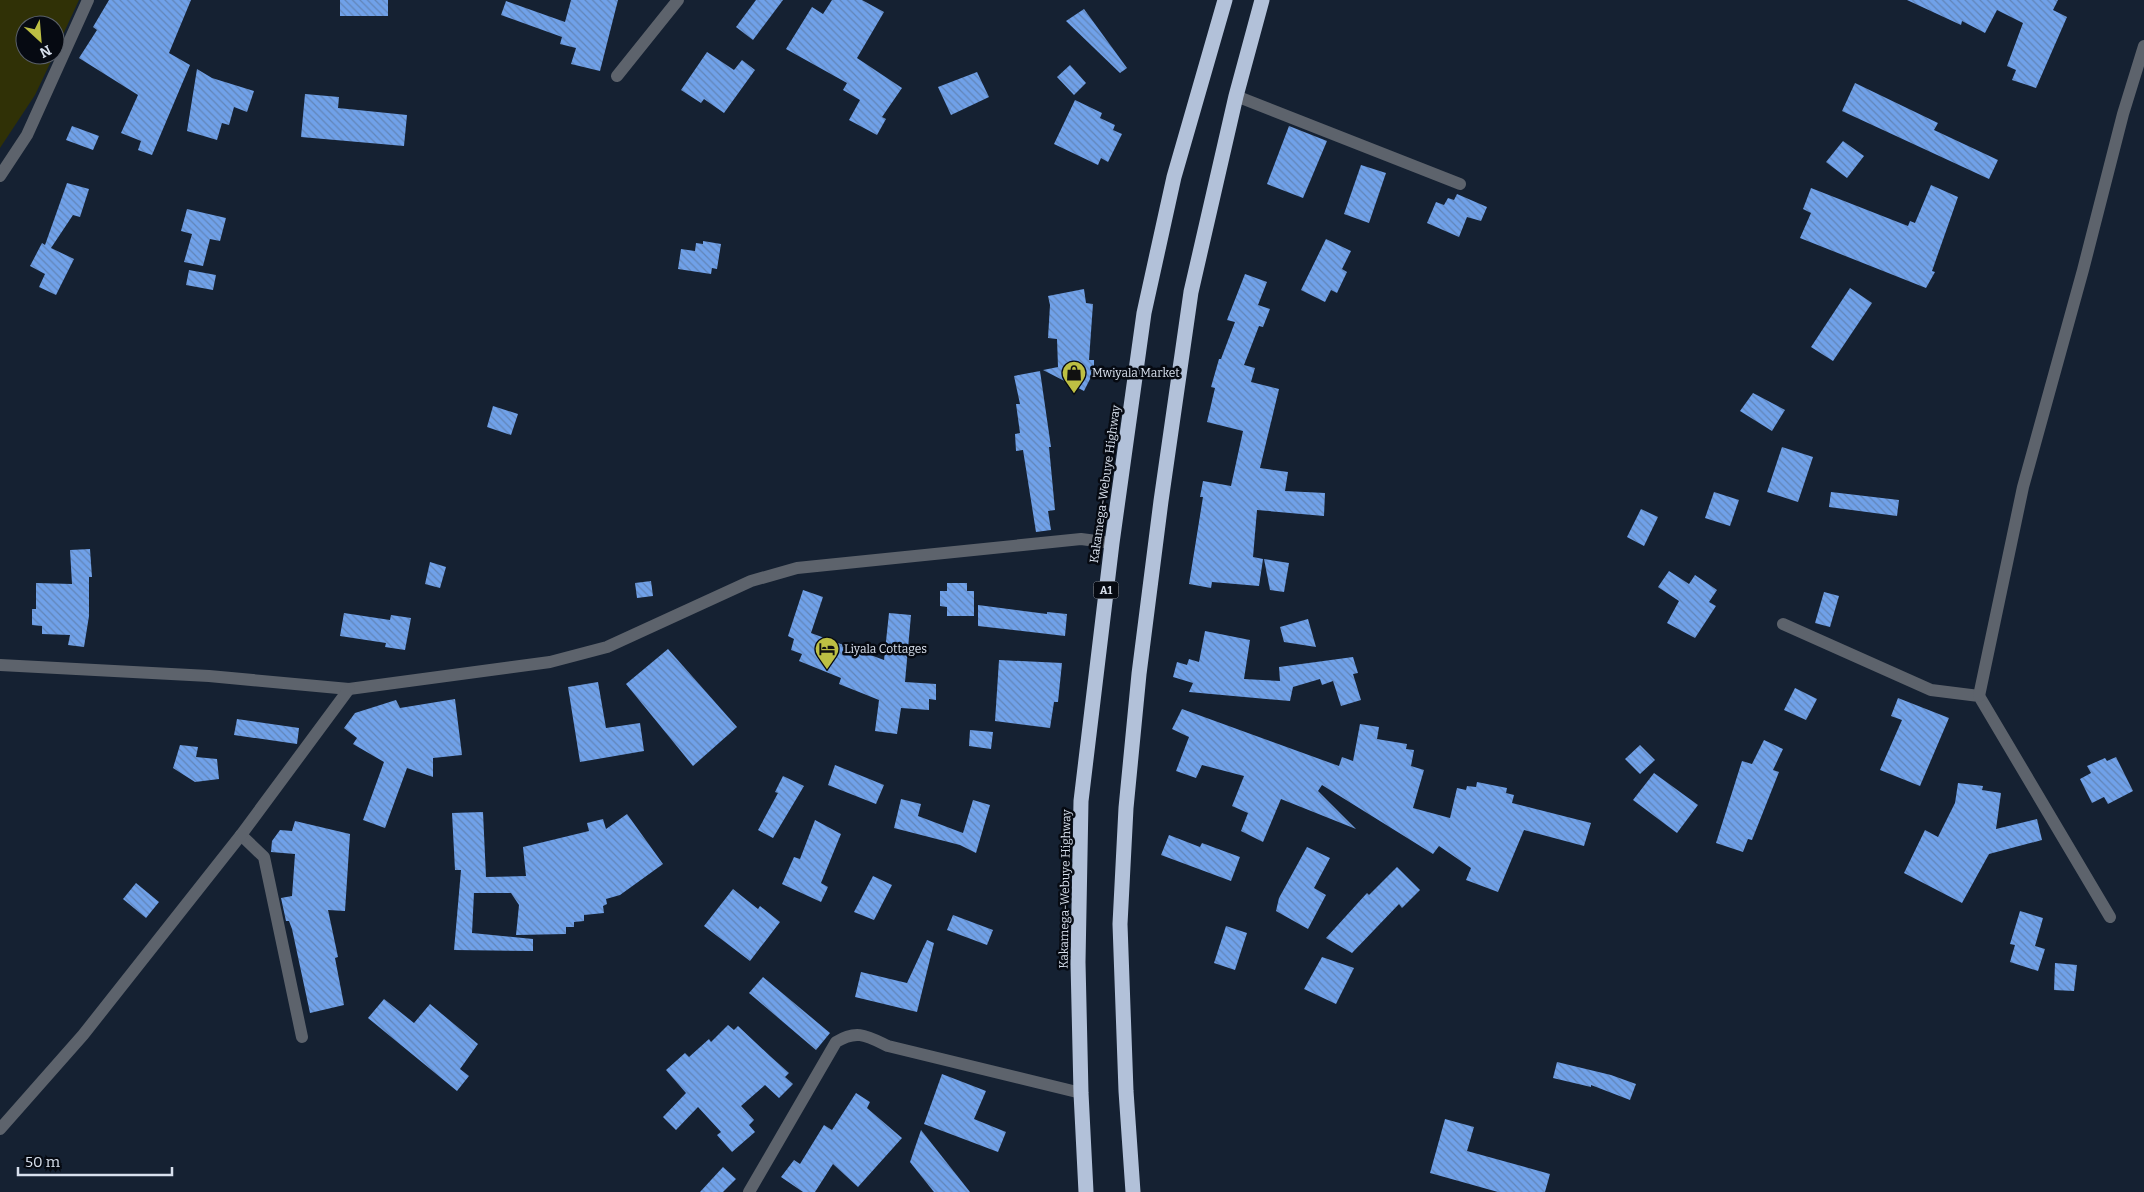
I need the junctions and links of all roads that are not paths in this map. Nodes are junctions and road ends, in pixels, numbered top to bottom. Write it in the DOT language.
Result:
graph roads {
  1 [pos="88,0"];
  2 [pos="678,0"];
  3 [pos="1225,0"];
  4 [pos="1262,0"];
  5 [pos="2144,46"];
  6 [pos="617,76"];
  7 [pos="1236,96"];
  8 [pos="0,176"];
  9 [pos="1460,184"];
  10 [pos="1112,543"];
  11 [pos="1782,624"];
  12 [pos="0,665"];
  13 [pos="349,689"];
  14 [pos="1979,696"];
  15 [pos="241,835"];
  16 [pos="2110,917"];
  17 [pos="302,1037"];
  18 [pos="1081,1093"];
  19 [pos="0,1129"];
  20 [pos="749,1192"];
  21 [pos="1086,1192"];
  22 [pos="1134,1192"];
  1 -- 8 [label="street"];
  2 -- 6 [label="street"];
  3 -- 10 [label="highway, Kakamega-Webuye Highway / A1"];
  4 -- 7 [label="highway"];
  5 -- 14 [label="street"];
  7 -- 9 [label="street"];
  7 -- 22 [label="highway"];
  10 -- 13 [label="street"];
  10 -- 18 [label="highway, Kakamega-Webuye Highway / A1"];
  11 -- 14 [label="street"];
  12 -- 13 [label="street"];
  13 -- 15 [label="street"];
  14 -- 16 [label="street"];
  15 -- 17 [label="street"];
  15 -- 19 [label="street"];
  18 -- 20 [label="street"];
  18 -- 21 [label="highway, Kakamega-Webuye Highway / A1"];
}
